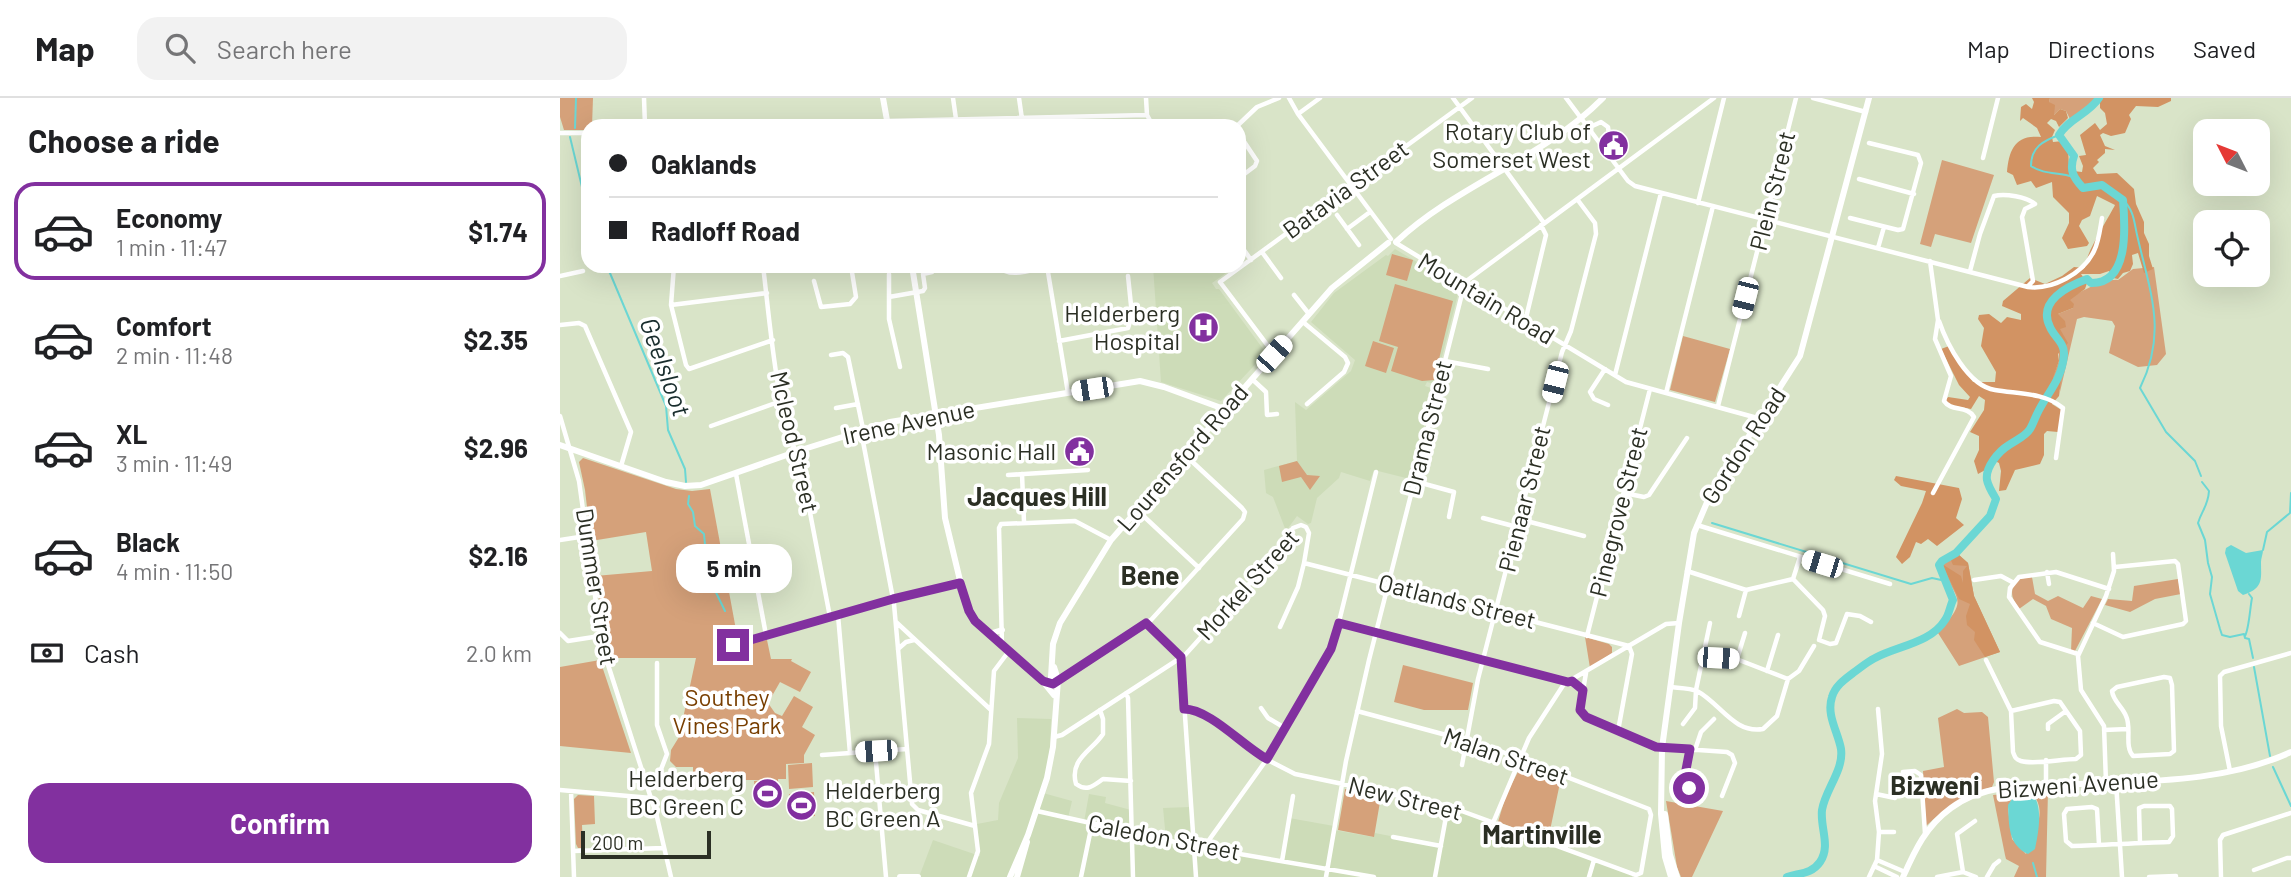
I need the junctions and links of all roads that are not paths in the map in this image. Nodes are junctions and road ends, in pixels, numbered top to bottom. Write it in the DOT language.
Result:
graph roads {
  1 [pos="644,98"];
  2 [pos="883,98"];
  3 [pos="953,98"];
  4 [pos="1019,98"];
  5 [pos="1146,98"];
  6 [pos="1279,98"];
  7 [pos="1290,98"];
  8 [pos="1320,98"];
  9 [pos="1453,98"];
  10 [pos="1472,98"];
  11 [pos="1566,98"];
  12 [pos="1603,98"];
  13 [pos="1714,98"];
  14 [pos="1724,98"];
  15 [pos="1796,98"];
  16 [pos="1813,98"];
  17 [pos="1869,98"];
  18 [pos="1998,98"];
  19 [pos="1460,107"];
  20 [pos="1866,112"];
  21 [pos="1298,114"];
  22 [pos="1147,115"];
  23 [pos="1022,118"];
  24 [pos="1582,118"];
  25 [pos="645,119"];
  26 [pos="887,119"];
  27 [pos="956,119"];
  28 [pos="1149,119"];
  29 [pos="1243,119"];
  30 [pos="1588,128"];
  31 [pos="560,132"];
  32 [pos="581,133"];
  33 [pos="1868,143"];
  34 [pos="1246,144"];
  35 [pos="1600,144"];
  36 [pos="1983,158"];
  37 [pos="1619,168"];
  38 [pos="1505,170"];
  39 [pos="1246,173"];
  40 [pos="1859,179"];
  41 [pos="1351,187"];
  42 [pos="1661,193"];
  43 [pos="1914,194"];
  44 [pos="1577,199"];
  45 [pos="1698,202"];
  46 [pos="1713,206"];
  47 [pos="1370,212"];
  48 [pos="1337,215"];
  49 [pos="1850,218"];
  50 [pos="2102,218"];
  51 [pos="1765,219"];
  52 [pos="1543,224"];
  53 [pos="1884,227"];
  54 [pos="1347,229"];
  55 [pos="1406,233"];
  56 [pos="1833,237"];
  57 [pos="1395,244"];
  58 [pos="1359,245"];
  59 [pos="1878,248"];
  60 [pos="1262,252"];
  61 [pos="1246,253"];
  62 [pos="1251,260"];
  63 [pos="1930,261"];
  64 [pos="1246,264"];
  65 [pos="581,271"];
  66 [pos="1970,271"];
  67 [pos="673,273"];
  68 [pos="764,273"];
  69 [pos="852,273"];
  70 [pos="913,273"];
  71 [pos="928,273"];
  72 [pos="1048,273"];
  73 [pos="1233,273"];
  74 [pos="889,274"];
  75 [pos="923,274"];
  76 [pos="560,276"];
  77 [pos="1128,276"];
  78 [pos="1281,278"];
  79 [pos="814,281"];
  80 [pos="1464,285"];
  81 [pos="2028,286"];
  82 [pos="767,293"];
  83 [pos="916,294"];
  84 [pos="1294,295"];
  85 [pos="889,297"];
  86 [pos="671,305"];
  87 [pos="1309,314"];
  88 [pos="1938,320"];
  89 [pos="1303,322"];
  90 [pos="1525,322"];
  91 [pos="560,325"];
  92 [pos="772,340"];
  93 [pos="1059,341"];
  94 [pos="1565,345"];
  95 [pos="1274,354"];
  96 [pos="831,355"];
  97 [pos="1445,361"];
  98 [pos="900,368"];
  99 [pos="1488,369"];
  100 [pos="1605,369"];
  101 [pos="1615,375"];
  102 [pos="1252,379"];
  103 [pos="1650,389"];
  104 [pos="1068,393"];
  105 [pos="1666,393"];
  106 [pos="781,401"];
  107 [pos="858,404"];
  108 [pos="1307,404"];
  109 [pos="1608,405"];
  110 [pos="1718,406"];
  111 [pos="836,408"];
  112 [pos="1224,409"];
  113 [pos="936,414"];
  114 [pos="1277,414"];
  115 [pos="560,416"];
  116 [pos="1761,419"];
  117 [pos="711,426"];
  118 [pos="862,430"];
  119 [pos="1687,438"];
  120 [pos="560,445"];
  121 [pos="569,448"];
  122 [pos="796,452"];
  123 [pos="1184,455"];
  124 [pos="2056,458"];
  125 [pos="621,466"];
  126 [pos="1088,470"];
  127 [pos="1376,472"];
  128 [pos="736,474"];
  129 [pos="1022,474"];
  130 [pos="1008,475"];
  131 [pos="1414,481"];
  132 [pos="1624,493"];
  133 [pos="1933,493"];
  134 [pos="1136,509"];
  135 [pos="1449,517"];
  136 [pos="1483,518"];
  137 [pos="1519,519"];
  138 [pos="1024,522"];
  139 [pos="1696,525"];
  140 [pos="1517,527"];
  141 [pos="586,536"];
  142 [pos="1584,536"];
  143 [pos="560,540"];
  144 [pos="1111,540"];
  145 [pos="2113,554"];
  146 [pos="1800,557"];
  147 [pos="1304,563"];
  148 [pos="2115,567"];
  149 [pos="1199,568"];
  150 [pos="1687,572"];
  151 [pos="2047,572"];
  152 [pos="1350,575"];
  153 [pos="1793,579"];
  154 [pos="1974,580"];
  155 [pos="960,583"];
  156 [pos="2014,583"];
  157 [pos="1388,584"];
  158 [pos="1889,584"];
  159 [pos="2049,584"];
  160 [pos="2109,589"];
  161 [pos="1746,590"];
  162 [pos="893,599"];
  163 [pos="1495,612"];
  164 [pos="838,615"];
  165 [pos="1739,616"];
  166 [pos="830,617"];
  167 [pos="895,621"];
  168 [pos="1871,622"];
  169 [pos="1146,623"];
  170 [pos="1339,623"];
  171 [pos="1679,623"];
  172 [pos="1710,623"];
  173 [pos="2093,623"];
  174 [pos="1280,627"];
  175 [pos="1002,629"];
  176 [pos="1376,632"];
  177 [pos="560,633"];
  178 [pos="1745,633"];
  179 [pos="989,634"];
  180 [pos="766,635"];
  181 [pos="1778,635"];
  182 [pos="600,636"];
  183 [pos="1587,636"];
  184 [pos="916,640"];
  185 [pos="1611,642"];
  186 [pos="733,645"];
  187 [pos="1002,645"];
  188 [pos="1629,646"];
  189 [pos="1814,646"];
  190 [pos="898,649"];
  191 [pos="1009,651"];
  192 [pos="2291,653"];
  193 [pos="2078,654"];
  194 [pos="1614,656"];
  195 [pos="1181,657"];
  196 [pos="1703,657"];
  197 [pos="1737,659"];
  198 [pos="1483,660"];
  199 [pos="1986,660"];
  200 [pos="657,663"];
  201 [pos="1767,671"];
  202 [pos="1586,672"];
  203 [pos="1053,679"];
  204 [pos="1788,679"];
  205 [pos="1570,681"];
  206 [pos="1670,687"];
  207 [pos="1583,690"];
  208 [pos="1696,690"];
  209 [pos="1126,693"];
  210 [pos="1055,697"];
  211 [pos="1184,709"];
  212 [pos="1261,709"];
  213 [pos="1878,709"];
  214 [pos="991,710"];
  215 [pos="1100,710"];
  216 [pos="1357,711"];
  217 [pos="2011,711"];
  218 [pos="2066,711"];
  219 [pos="1714,719"];
  220 [pos="1683,724"];
  221 [pos="1285,728"];
  222 [pos="2048,729"];
  223 [pos="2128,729"];
  224 [pos="2104,730"];
  225 [pos="1618,731"];
  226 [pos="1053,737"];
  227 [pos="1468,740"];
  228 [pos="1662,748"];
  229 [pos="907,749"];
  230 [pos="1692,750"];
  231 [pos="876,751"];
  232 [pos="2291,752"];
  233 [pos="850,753"];
  234 [pos="822,755"];
  235 [pos="1267,759"];
  236 [pos="1520,759"];
  237 [pos="2046,760"];
  238 [pos="1461,765"];
  239 [pos="2230,771"];
  240 [pos="1903,772"];
  241 [pos="1131,781"];
  242 [pos="2116,782"];
  243 [pos="1342,783"];
  244 [pos="2106,783"];
  245 [pos="2046,785"];
  246 [pos="648,788"];
  247 [pos="560,790"];
  248 [pos="571,791"];
  249 [pos="1699,793"];
  250 [pos="1876,794"];
  251 [pos="1293,796"];
  252 [pos="1722,796"];
  253 [pos="651,798"];
  254 [pos="1895,798"];
  255 [pos="1662,802"];
  256 [pos="1448,806"];
  257 [pos="1037,811"];
  258 [pos="2291,813"];
  259 [pos="1975,821"];
  260 [pos="1493,823"];
  261 [pos="1093,824"];
  262 [pos="975,826"];
  263 [pos="1132,832"];
  264 [pos="1879,832"];
  265 [pos="1894,832"];
  266 [pos="1578,833"];
  267 [pos="1925,833"];
  268 [pos="1393,837"];
  269 [pos="1027,840"];
  270 [pos="2140,843"];
  271 [pos="2120,844"];
  272 [pos="1193,845"];
  273 [pos="2099,845"];
  274 [pos="1441,846"];
  275 [pos="1203,847"];
  276 [pos="664,848"];
  277 [pos="1565,849"];
  278 [pos="573,851"];
  279 [pos="2291,859"];
  280 [pos="1594,860"];
  281 [pos="1877,860"];
  282 [pos="1282,861"];
  283 [pos="1999,861"];
  284 [pos="1874,866"];
  285 [pos="1316,867"];
  286 [pos="1327,869"];
  287 [pos="2254,870"];
  288 [pos="1963,872"];
  289 [pos="1636,875"];
  290 [pos="1904,875"];
  291 [pos="2176,876"];
  292 [pos="575,877"];
  293 [pos="671,877"];
  294 [pos="886,877"];
  295 [pos="900,877"];
  296 [pos="918,877"];
  297 [pos="969,877"];
  298 [pos="1010,877"];
  299 [pos="1017,877"];
  300 [pos="1081,877"];
  301 [pos="1133,877"];
  302 [pos="1196,877"];
  303 [pos="1325,877"];
  304 [pos="1374,877"];
  305 [pos="1435,877"];
  306 [pos="1589,877"];
  307 [pos="1671,877"];
  308 [pos="1677,877"];
  309 [pos="1869,877"];
  310 [pos="1897,877"];
  311 [pos="1937,877"];
  312 [pos="1976,877"];
  313 [pos="1987,877"];
  314 [pos="2122,877"];
  315 [pos="2149,877"];
  316 [pos="2221,877"];
  1 -- 25 [label="street"];
  2 -- 26 [label="street"];
  3 -- 27 [label="street"];
  4 -- 23 [label="street"];
  5 -- 22 [label="street"];
  6 -- 29 [label="street"];
  7 -- 21 [label="street, Mountain Road"];
  8 -- 21 [label="street"];
  9 -- 19 [label="street"];
  10 -- 19 [label="street, Batavia Street"];
  11 -- 24 [label="street"];
  12 -- 24 [label="street, Lourensford Road"];
  13 -- 37 [label="street"];
  14 -- 45 [label="street"];
  15 -- 51 [label="street, Plein Street"];
  16 -- 20 [label="street"];
  17 -- 20 [label="street, Gordon Road"];
  18 -- 36 [label="street"];
  19 -- 38 [label="street"];
  19 -- 41 [label="street, Batavia Street"];
  20 -- 56 [label="street, Gordon Road"];
  21 -- 41 [label="street, Mountain Road"];
  22 -- 23 [label="street"];
  22 -- 28 [label="street"];
  23 -- 27 [label="street"];
  24 -- 30 [label="street"];
  24 -- 38 [label="street, Lourensford Road"];
  30 -- 35 [label="street"];
  30 -- 35 [label="street"];
  31 -- 32 [label="street"];
  33 -- 43 [label="street"];
  34 -- 39 [label="street"];
  35 -- 37 [label="street"];
  37 -- 42 [label="street"];
  37 -- 44 [label="street"];
  38 -- 52 [label="street"];
  38 -- 55 [label="street, Lourensford Road"];
  40 -- 43 [label="street"];
  41 -- 47 [label="street, Mountain Road"];
  41 -- 60 [label="street, Batavia Street"];
  42 -- 45 [label="street"];
  42 -- 101 [label="street"];
  43 -- 53 [label="street"];
  44 -- 52 [label="street"];
  44 -- 94 [label="street, Pienaar Street"];
  45 -- 46 [label="street"];
  46 -- 51 [label="street"];
  46 -- 105 [label="street"];
  47 -- 54 [label="street"];
  47 -- 57 [label="street, Mountain Road"];
  48 -- 54 [label="street"];
  49 -- 53 [label="street"];
  50 -- 81 [label="street"];
  51 -- 56 [label="street"];
  51 -- 110 [label="street, Plein Street"];
  52 -- 80 [label="street"];
  52 -- 90 [label="street"];
  53 -- 59 [label="street"];
  54 -- 58 [label="street"];
  55 -- 57 [label="street"];
  55 -- 57 [label="street, Lourensford Road"];
  56 -- 59 [label="street"];
  56 -- 116 [label="street, Gordon Road"];
  57 -- 80 [label="street, Mountain Road"];
  57 -- 87 [label="street, Lourensford Road"];
  59 -- 63 [label="street"];
  60 -- 62 [label="street, Batavia Street"];
  60 -- 78 [label="street"];
  61 -- 62 [label="street"];
  62 -- 64 [label="street, Batavia Street"];
  63 -- 66 [label="street"];
  63 -- 88 [label="street"];
  65 -- 76 [label="street"];
  66 -- 81 [label="street"];
  66 -- 81 [label="street"];
  67 -- 86 [label="street"];
  68 -- 82 [label="street, Mcleod Street"];
  69 -- 79 [label="street"];
  70 -- 83 [label="street"];
  71 -- 75 [label="street"];
  72 -- 93 [label="street"];
  73 -- 95 [label="street, Batavia Street"];
  74 -- 85 [label="street"];
  75 -- 83 [label="street"];
  77 -- 93 [label="street"];
  80 -- 90 [label="street, Mountain Road"];
  80 -- 97 [label="street, Drama Street"];
  82 -- 86 [label="street"];
  82 -- 92 [label="street, Mcleod Street"];
  83 -- 85 [label="street"];
  83 -- 113 [label="street"];
  84 -- 87 [label="street"];
  85 -- 98 [label="street"];
  86 -- 92 [label="street"];
  87 -- 89 [label="street, Lourensford Road"];
  88 -- 124 [label="street"];
  88 -- 133 [label="street"];
  89 -- 95 [label="street, Lourensford Road"];
  89 -- 108 [label="street"];
  90 -- 94 [label="street, Mountain Road"];
  91 -- 125 [label="street"];
  92 -- 106 [label="street, Mcleod Street"];
  93 -- 104 [label="street"];
  94 -- 100 [label="street, Mountain Road"];
  94 -- 137 [label="street, Pienaar Street"];
  95 -- 102 [label="street, Lourensford Road"];
  96 -- 107 [label="street"];
  97 -- 99 [label="street"];
  97 -- 131 [label="street, Drama Street"];
  100 -- 101 [label="street, Mountain Road"];
  100 -- 109 [label="street"];
  101 -- 103 [label="street, Mountain Road"];
  102 -- 112 [label="street, Lourensford Road"];
  102 -- 114 [label="street"];
  103 -- 105 [label="street, Mountain Road"];
  103 -- 132 [label="street, Pinegrove Street"];
  104 -- 112 [label="street, Irene Avenue"];
  104 -- 113 [label="street, Irene Avenue"];
  105 -- 110 [label="street, Mountain Road"];
  106 -- 117 [label="street"];
  106 -- 122 [label="street, Mcleod Street"];
  107 -- 111 [label="street"];
  107 -- 118 [label="street"];
  110 -- 116 [label="street, Mountain Road"];
  112 -- 123 [label="street, Lourensford Road"];
  113 -- 118 [label="street, Irene Avenue"];
  113 -- 155 [label="street"];
  115 -- 121 [label="street, Dummer Street"];
  116 -- 139 [label="street, Gordon Road"];
  118 -- 122 [label="street, Irene Avenue"];
  118 -- 162 [label="street"];
  119 -- 132 [label="street"];
  120 -- 121 [label="street, Irene Avenue"];
  121 -- 125 [label="street, Irene Avenue"];
  121 -- 141 [label="street, Dummer Street"];
  122 -- 128 [label="street, Irene Avenue"];
  122 -- 166 [label="street, Mcleod Street"];
  123 -- 134 [label="street, Lourensford Road"];
  123 -- 149 [label="street"];
  125 -- 128 [label="street, Irene Avenue"];
  126 -- 129 [label="street"];
  127 -- 152 [label="street"];
  128 -- 180 [label="street"];
  129 -- 130 [label="street"];
  129 -- 138 [label="street"];
  131 -- 135 [label="street"];
  131 -- 157 [label="street, Drama Street"];
  132 -- 183 [label="street, Pinegrove Street"];
  134 -- 144 [label="street, Lourensford Road"];
  134 -- 149 [label="street"];
  136 -- 140 [label="street"];
  137 -- 140 [label="street, Pienaar Street"];
  137 -- 142 [label="street"];
  138 -- 144 [label="street"];
  138 -- 175 [label="street"];
  139 -- 146 [label="street"];
  139 -- 150 [label="street, Gordon Road"];
  140 -- 163 [label="street, Pienaar Street"];
  141 -- 143 [label="street"];
  141 -- 182 [label="street, Dummer Street"];
  144 -- 203 [label="street, Lourensford Road"];
  145 -- 148 [label="street"];
  146 -- 153 [label="street"];
  146 -- 158 [label="street"];
  147 -- 152 [label="street, Oatlands Street"];
  147 -- 174 [label="street"];
  147 -- 195 [label="street, Morkel Street"];
  148 -- 160 [label="street"];
  148 -- 173 [label="street"];
  149 -- 169 [label="street"];
  150 -- 161 [label="street"];
  150 -- 171 [label="street, Gordon Road"];
  151 -- 156 [label="street"];
  151 -- 159 [label="street"];
  151 -- 160 [label="street"];
  152 -- 157 [label="street, Oatlands Street"];
  152 -- 170 [label="street"];
  153 -- 161 [label="street"];
  153 -- 168 [label="street"];
  154 -- 156 [label="street"];
  155 -- 162 [label="street"];
  155 -- 179 [label="street"];
  156 -- 193 [label="street"];
  157 -- 163 [label="street, Oatlands Street"];
  157 -- 176 [label="street, Drama Street"];
  160 -- 173 [label="street"];
  161 -- 165 [label="street"];
  162 -- 164 [label="street"];
  162 -- 167 [label="street"];
  163 -- 183 [label="street, Oatlands Street"];
  163 -- 198 [label="street, Pienaar Street"];
  164 -- 166 [label="street"];
  164 -- 233 [label="street"];
  166 -- 180 [label="street"];
  167 -- 184 [label="street"];
  167 -- 190 [label="street"];
  169 -- 195 [label="street"];
  169 -- 203 [label="street"];
  170 -- 176 [label="street"];
  170 -- 221 [label="street"];
  171 -- 188 [label="street"];
  171 -- 206 [label="street, Gordon Road"];
  172 -- 196 [label="street"];
  173 -- 193 [label="street"];
  175 -- 179 [label="street"];
  175 -- 187 [label="street"];
  176 -- 198 [label="street"];
  176 -- 216 [label="street, Drama Street"];
  177 -- 182 [label="street"];
  178 -- 197 [label="street"];
  179 -- 187 [label="street"];
  180 -- 186 [label="street"];
  181 -- 201 [label="street"];
  182 -- 246 [label="street, Dummer Street"];
  183 -- 185 [label="street, Oatlands Street"];
  184 -- 190 [label="street"];
  184 -- 214 [label="street"];
  185 -- 188 [label="street, Oatlands Street"];
  185 -- 194 [label="street"];
  187 -- 191 [label="street"];
  188 -- 194 [label="street"];
  188 -- 225 [label="street"];
  189 -- 204 [label="street"];
  190 -- 229 [label="street"];
  191 -- 203 [label="street"];
  191 -- 214 [label="street"];
  192 -- 239 [label="street"];
  193 -- 224 [label="street"];
  194 -- 202 [label="street"];
  195 -- 209 [label="street, Morkel Street"];
  195 -- 211 [label="street"];
  196 -- 197 [label="street"];
  196 -- 208 [label="street"];
  197 -- 201 [label="street"];
  198 -- 205 [label="street"];
  198 -- 227 [label="street, Pienaar Street"];
  199 -- 217 [label="street"];
  200 -- 246 [label="street"];
  201 -- 204 [label="street"];
  202 -- 205 [label="street"];
  202 -- 207 [label="street"];
  203 -- 210 [label="street, Lourensford Road"];
  203 -- 210 [label="street"];
  204 -- 208 [label="street"];
  205 -- 207 [label="street"];
  205 -- 236 [label="street"];
  206 -- 208 [label="street"];
  206 -- 228 [label="street, Gordon Road"];
  207 -- 225 [label="street"];
  208 -- 220 [label="street"];
  209 -- 215 [label="street, Morkel Street"];
  209 -- 241 [label="street"];
  210 -- 226 [label="street, Lourensford Road"];
  211 -- 235 [label="street, New Street"];
  211 -- 272 [label="street"];
  212 -- 221 [label="street"];
  213 -- 250 [label="street"];
  214 -- 262 [label="street"];
  215 -- 226 [label="street, Morkel Street"];
  215 -- 241 [label="street"];
  216 -- 227 [label="street, Malan Street"];
  216 -- 243 [label="street, Drama Street"];
  217 -- 218 [label="street"];
  217 -- 237 [label="street"];
  218 -- 222 [label="street"];
  218 -- 237 [label="street"];
  219 -- 230 [label="street"];
  221 -- 235 [label="street"];
  223 -- 223 [label="street"];
  223 -- 224 [label="street"];
  224 -- 244 [label="street"];
  225 -- 228 [label="street"];
  226 -- 257 [label="street, Lourensford Road"];
  227 -- 236 [label="street, Malan Street"];
  227 -- 238 [label="street, Pienaar Street"];
  228 -- 230 [label="street"];
  228 -- 255 [label="street, Gordon Road"];
  229 -- 231 [label="street"];
  229 -- 262 [label="street"];
  230 -- 249 [label="street"];
  230 -- 252 [label="street"];
  231 -- 233 [label="street"];
  231 -- 294 [label="street"];
  232 -- 239 [label="street, Bizweni Avenue"];
  233 -- 234 [label="street"];
  235 -- 243 [label="street, New Street"];
  235 -- 275 [label="street"];
  236 -- 260 [label="street"];
  236 -- 289 [label="street, Malan Street"];
  237 -- 245 [label="street"];
  239 -- 242 [label="street, Bizweni Avenue"];
  240 -- 267 [label="street"];
  241 -- 263 [label="street"];
  242 -- 244 [label="street, Bizweni Avenue"];
  242 -- 271 [label="street"];
  243 -- 256 [label="street, New Street"];
  243 -- 286 [label="street, Drama Street"];
  244 -- 245 [label="street, Bizweni Avenue"];
  245 -- 267 [label="street, Bizweni Avenue"];
  246 -- 253 [label="street, Dummer Street"];
  247 -- 248 [label="street"];
  248 -- 253 [label="street"];
  248 -- 278 [label="street"];
  250 -- 254 [label="street"];
  250 -- 264 [label="street"];
  251 -- 282 [label="street"];
  253 -- 276 [label="street, Dummer Street"];
  255 -- 307 [label="street, Gordon Road"];
  255 -- 308 [label="street, Gordon Road"];
  256 -- 260 [label="street, New Street"];
  256 -- 274 [label="street"];
  257 -- 261 [label="street, Caledon Street"];
  257 -- 269 [label="street, Lourensford Road"];
  258 -- 316 [label="street"];
  259 -- 288 [label="street"];
  260 -- 277 [label="street, New Street"];
  261 -- 263 [label="street, Caledon Street"];
  261 -- 300 [label="street"];
  262 -- 297 [label="street"];
  263 -- 272 [label="street, Caledon Street"];
  263 -- 301 [label="street"];
  264 -- 265 [label="street"];
  264 -- 281 [label="street"];
  266 -- 277 [label="street"];
  267 -- 290 [label="street, Bizweni Avenue"];
  268 -- 274 [label="street"];
  269 -- 298 [label="street, Lourensford Road"];
  269 -- 299 [label="street, Lourensford Road"];
  270 -- 270 [label="street"];
  270 -- 271 [label="street"];
  271 -- 273 [label="street"];
  271 -- 314 [label="street"];
  272 -- 275 [label="street, Caledon Street"];
  272 -- 302 [label="street"];
  273 -- 273 [label="street"];
  274 -- 305 [label="street"];
  275 -- 282 [label="street, Caledon Street"];
  276 -- 278 [label="street"];
  276 -- 293 [label="street, Dummer Street"];
  277 -- 280 [label="street, New Street"];
  278 -- 292 [label="street"];
  279 -- 287 [label="street"];
  280 -- 289 [label="street, New Street"];
  280 -- 306 [label="street"];
  281 -- 284 [label="street"];
  281 -- 290 [label="street"];
  282 -- 285 [label="street, Caledon Street"];
  283 -- 313 [label="street"];
  284 -- 309 [label="street"];
  284 -- 310 [label="street"];
  285 -- 286 [label="street, Caledon Street"];
  285 -- 303 [label="street"];
  286 -- 303 [label="street, Drama Street"];
  286 -- 304 [label="street, Caledon Street"];
  288 -- 311 [label="street"];
  288 -- 312 [label="street"];
  291 -- 315 [label="street"];
  295 -- 296 [label="street"];
}
